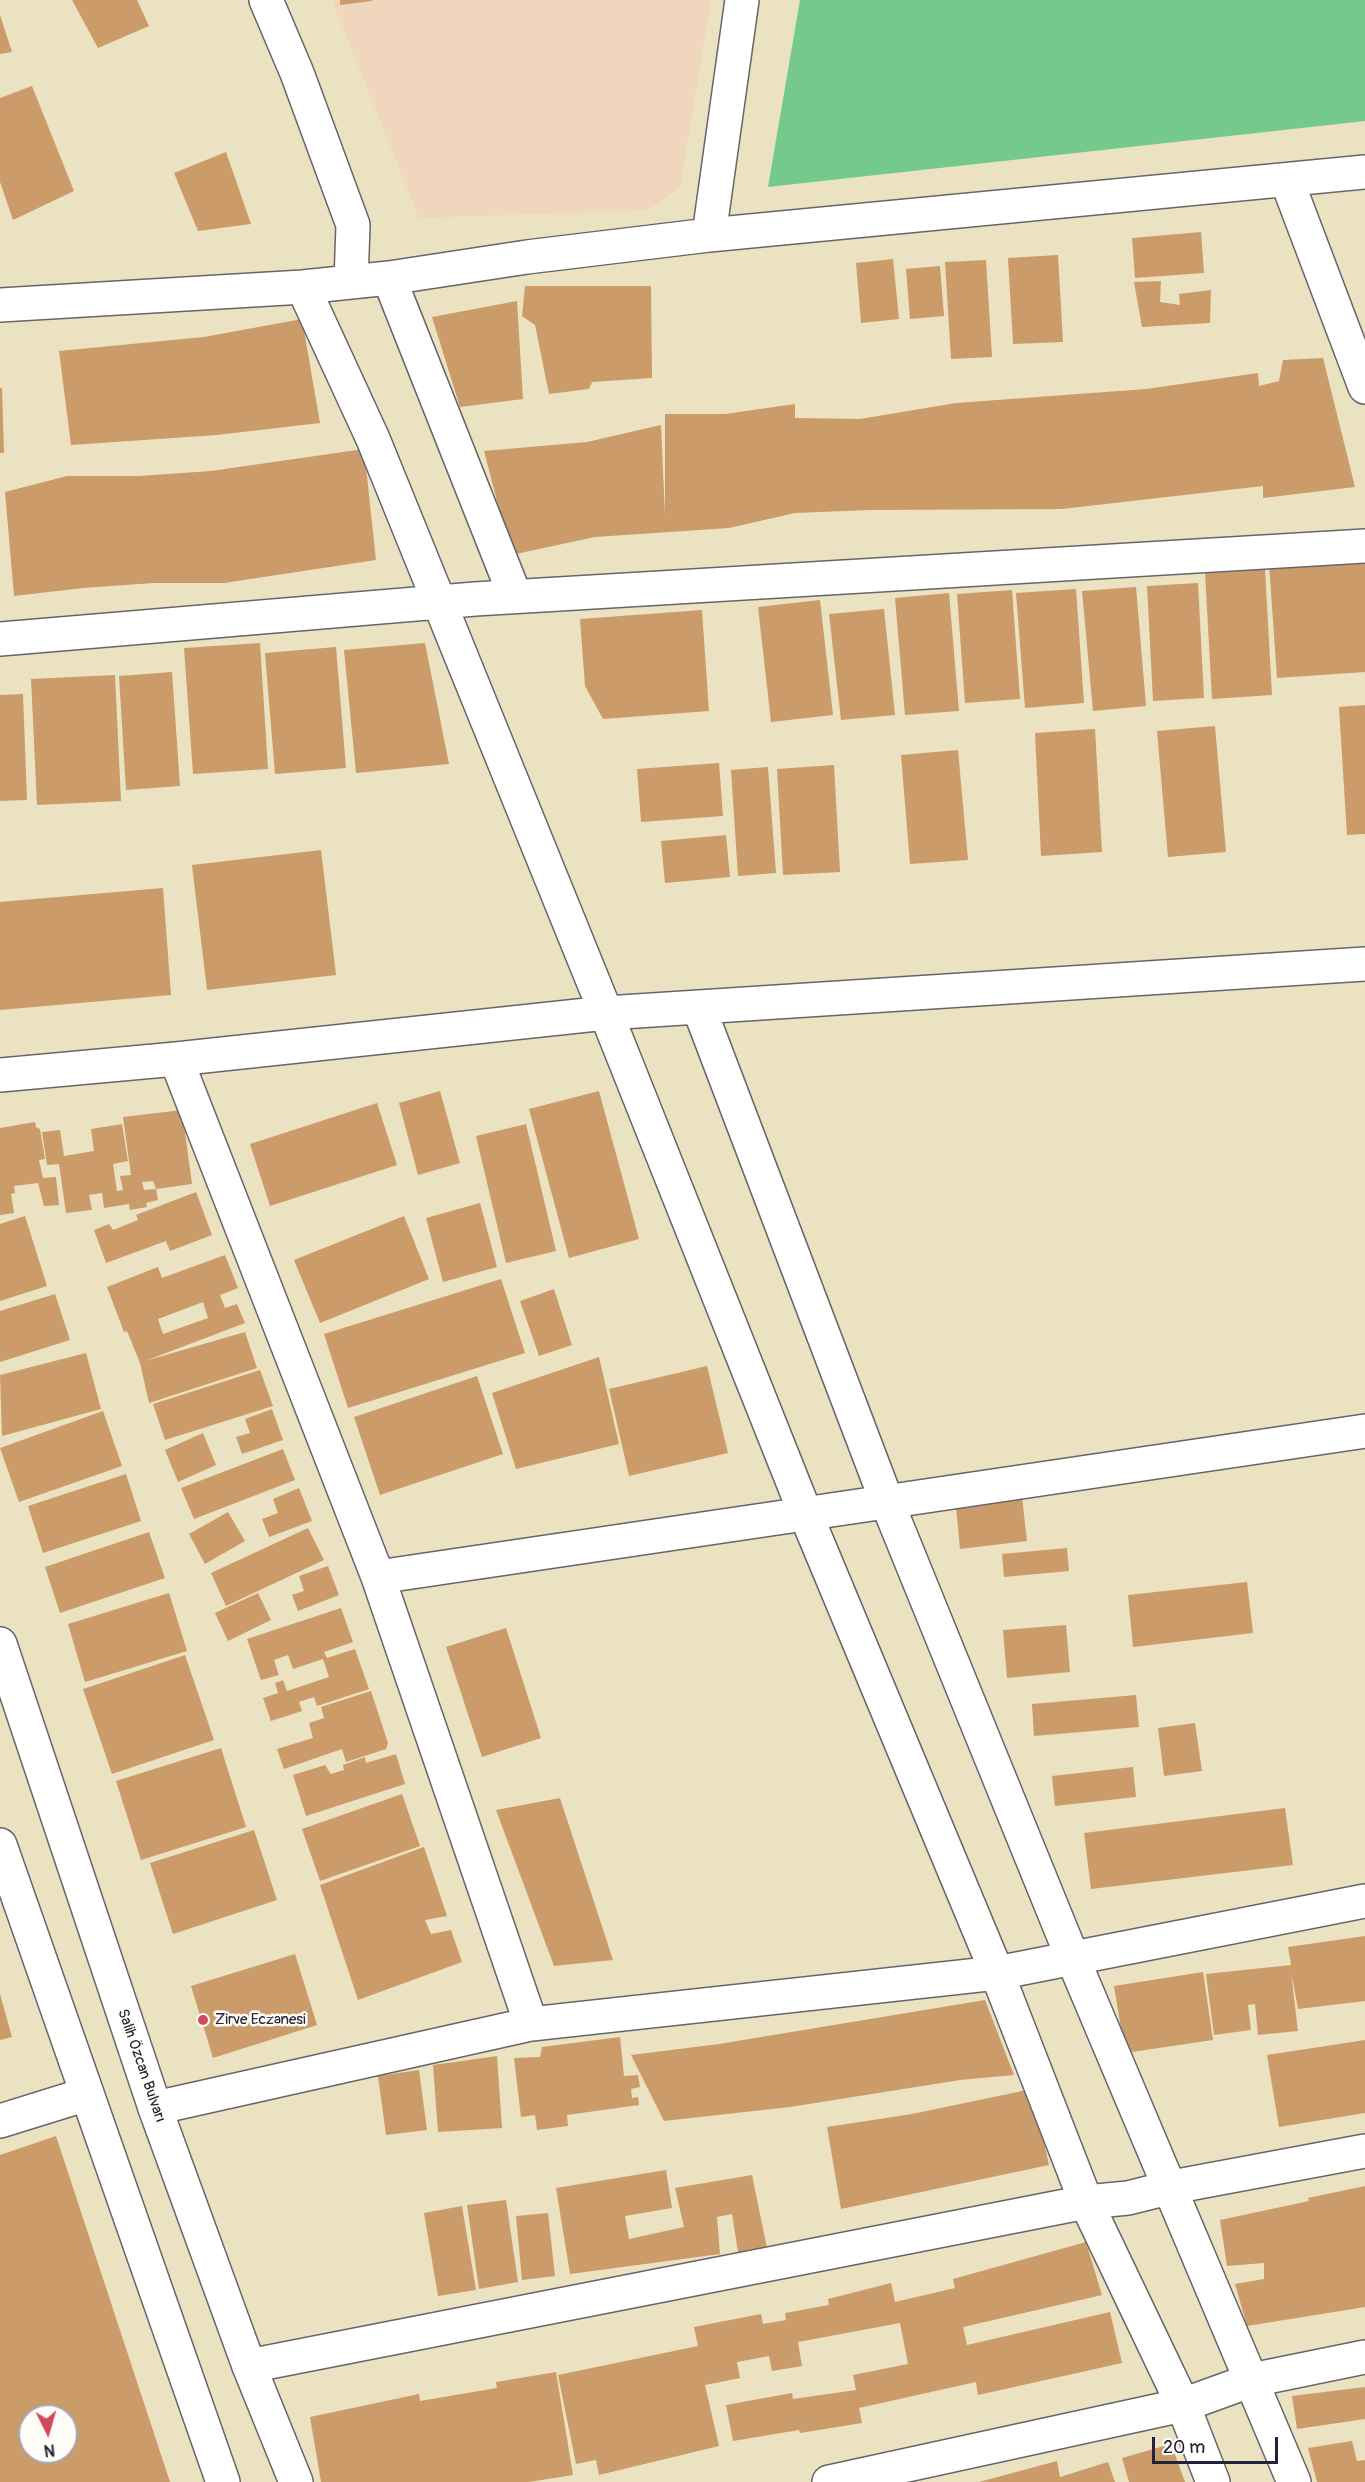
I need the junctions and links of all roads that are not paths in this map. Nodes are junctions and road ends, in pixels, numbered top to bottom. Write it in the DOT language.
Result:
graph roads {
  1 [pos="266,0"];
  2 [pos="742,0"];
  3 [pos="1365,172"];
  4 [pos="1287,181"];
  5 [pos="709,235"];
  6 [pos="388,278"];
  7 [pos="351,282"];
  8 [pos="303,287"];
  9 [pos="0,304"];
  10 [pos="1365,387"];
  11 [pos="1365,546"];
  12 [pos="515,596"];
  13 [pos="439,602"];
  14 [pos="0,639"];
  15 [pos="1365,964"];
  16 [pos="699,1008"];
  17 [pos="606,1013"];
  18 [pos="176,1059"];
  19 [pos="0,1075"];
  20 [pos="1365,1431"];
  21 [pos="887,1502"];
  22 [pos="806,1515"];
  23 [pos="378,1577"];
  24 [pos="0,1644"];
  25 [pos="0,1845"];
  26 [pos="1365,1901"];
  27 [pos="1073,1959"];
  28 [pos="997,1973"];
  29 [pos="531,2024"];
  30 [pos="87,2094"];
  31 [pos="155,2108"];
  32 [pos="0,2121"];
  33 [pos="1365,2151"];
  34 [pos="1172,2187"];
  35 [pos="1086,2202"];
  36 [pos="1365,2356"];
  37 [pos="249,2366"];
  38 [pos="1252,2380"];
  39 [pos="1183,2405"];
  40 [pos="223,2482"];
  41 [pos="296,2482"];
  42 [pos="829,2482"];
  43 [pos="1213,2482"];
  44 [pos="1294,2482"];
  1 -- 7 [label="street"];
  2 -- 5 [label="street"];
  3 -- 4 [label="street"];
  4 -- 5 [label="street"];
  4 -- 10 [label="street"];
  5 -- 6 [label="street"];
  6 -- 7 [label="street"];
  6 -- 12 [label="street"];
  7 -- 8 [label="street"];
  8 -- 9 [label="street"];
  8 -- 13 [label="street"];
  11 -- 12 [label="street"];
  12 -- 13 [label="street"];
  13 -- 14 [label="street"];
  13 -- 17 [label="street"];
  15 -- 16 [label="street"];
  16 -- 17 [label="street"];
  16 -- 21 [label="street"];
  17 -- 18 [label="street"];
  17 -- 22 [label="street"];
  18 -- 19 [label="street"];
  18 -- 23 [label="street"];
  20 -- 21 [label="street"];
  21 -- 22 [label="street"];
  21 -- 27 [label="street"];
  22 -- 23 [label="street"];
  22 -- 28 [label="street"];
  23 -- 29 [label="street"];
  24 -- 31 [label="street, Salih Özcan Bulvarı"];
  25 -- 30 [label="street"];
  26 -- 27 [label="street"];
  27 -- 28 [label="street"];
  27 -- 34 [label="street"];
  28 -- 29 [label="street"];
  28 -- 35 [label="street"];
  29 -- 31 [label="street"];
  30 -- 32 [label="street"];
  30 -- 40 [label="street"];
  31 -- 37 [label="street, Salih Özcan Bulvarı"];
  33 -- 34 [label="street"];
  34 -- 35 [label="street"];
  34 -- 38 [label="street"];
  35 -- 37 [label="street"];
  35 -- 39 [label="street"];
  36 -- 38 [label="street"];
  37 -- 41 [label="street, Salih Özcan Bulvarı"];
  38 -- 39 [label="street"];
  38 -- 44 [label="street"];
  39 -- 42 [label="street"];
  39 -- 43 [label="street"];
}
